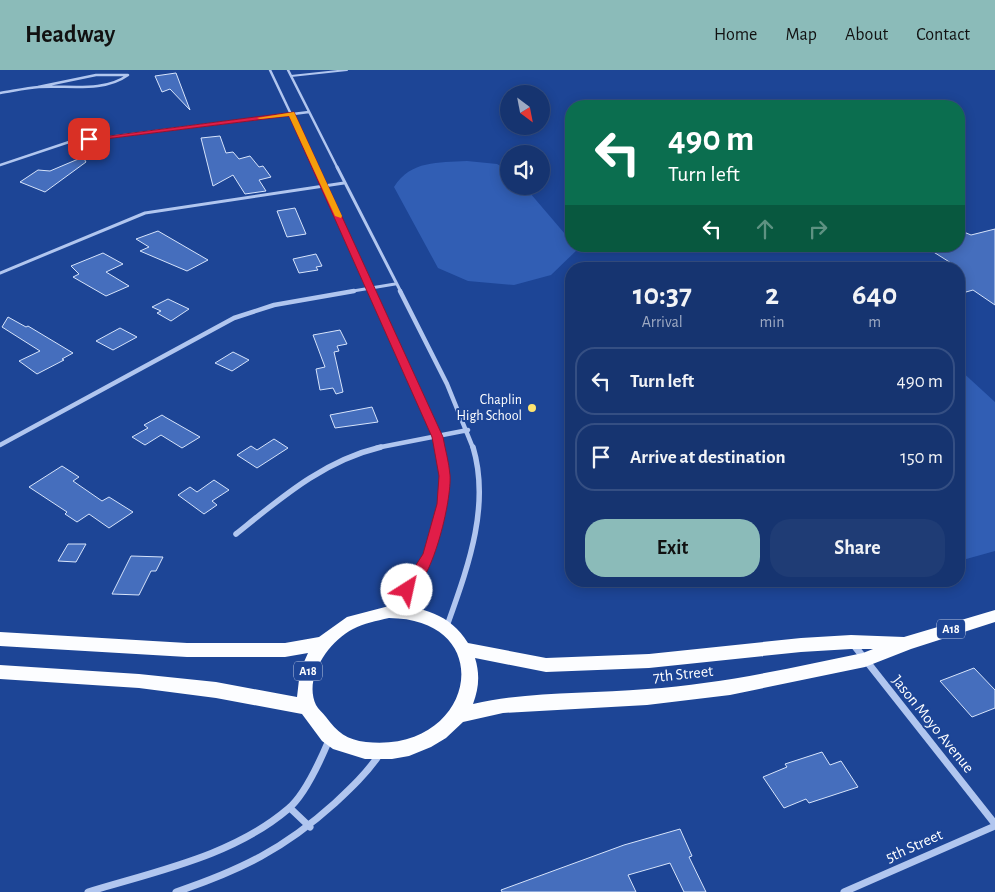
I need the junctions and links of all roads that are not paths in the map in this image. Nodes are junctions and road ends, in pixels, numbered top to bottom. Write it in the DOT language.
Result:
graph roads {
  1 [pos="270,70"];
  2 [pos="288,70"];
  3 [pos="347,70"];
  4 [pos="291,76"];
  5 [pos="38,87"];
  6 [pos="0,93"];
  7 [pos="308,112"];
  8 [pos="292,114"];
  9 [pos="0,165"];
  10 [pos="344,183"];
  11 [pos="325,186"];
  12 [pos="0,273"];
  13 [pos="395,284"];
  14 [pos="370,288"];
  15 [pos="468,430"];
  16 [pos="438,437"];
  17 [pos="0,445"];
  18 [pos="236,534"];
  19 [pos="389,612"];
  20 [pos="995,616"];
  21 [pos="446,627"];
  22 [pos="0,639"];
  23 [pos="851,642"];
  24 [pos="324,643"];
  25 [pos="907,643"];
  26 [pos="465,649"];
  27 [pos="865,660"];
  28 [pos="0,672"];
  29 [pos="307,707"];
  30 [pos="458,715"];
  31 [pos="330,738"];
  32 [pos="381,753"];
  33 [pos="290,808"];
  34 [pos="995,825"];
  35 [pos="310,827"];
  36 [pos="88,892"];
  37 [pos="176,892"];
  38 [pos="844,892"];
  1 -- 8 [label="street"];
  2 -- 4 [label="street"];
  3 -- 4 [label="lane"];
  4 -- 7 [label="street"];
  5 -- 5 [label="street"];
  5 -- 6 [label="street"];
  7 -- 8 [label="street"];
  7 -- 10 [label="street"];
  8 -- 9 [label="street"];
  8 -- 11 [label="street"];
  10 -- 11 [label="street"];
  10 -- 13 [label="street"];
  11 -- 12 [label="street"];
  11 -- 14 [label="street"];
  13 -- 14 [label="street"];
  13 -- 15 [label="street"];
  14 -- 16 [label="street"];
  14 -- 17 [label="street"];
  15 -- 16 [label="street"];
  15 -- 21 [label="street"];
  16 -- 18 [label="street"];
  16 -- 19 [label="street"];
  19 -- 21 [label="highway, A18"];
  19 -- 24 [label="highway, A18"];
  20 -- 25 [label="highway, 7th Street / A18"];
  21 -- 26 [label="highway, A18"];
  22 -- 24 [label="highway, A18"];
  23 -- 25 [label="highway, 7th Street / A18"];
  23 -- 26 [label="highway, 7th Street / A18"];
  23 -- 27 [label="street, Jason Moyo Avenue"];
  24 -- 29 [label="highway, A18"];
  25 -- 27 [label="highway, 7th Street / A18"];
  26 -- 30 [label="highway, A18"];
  27 -- 30 [label="highway, 7th Street / A18"];
  27 -- 34 [label="street, Jason Moyo Avenue"];
  28 -- 29 [label="highway"];
  29 -- 31 [label="highway, A18"];
  30 -- 32 [label="highway, A18"];
  31 -- 32 [label="highway, A18"];
  31 -- 33 [label="street"];
  32 -- 35 [label="street"];
  33 -- 35 [label="street"];
  33 -- 36 [label="street"];
  34 -- 38 [label="street, 5th Street"];
  35 -- 37 [label="street"];
}
